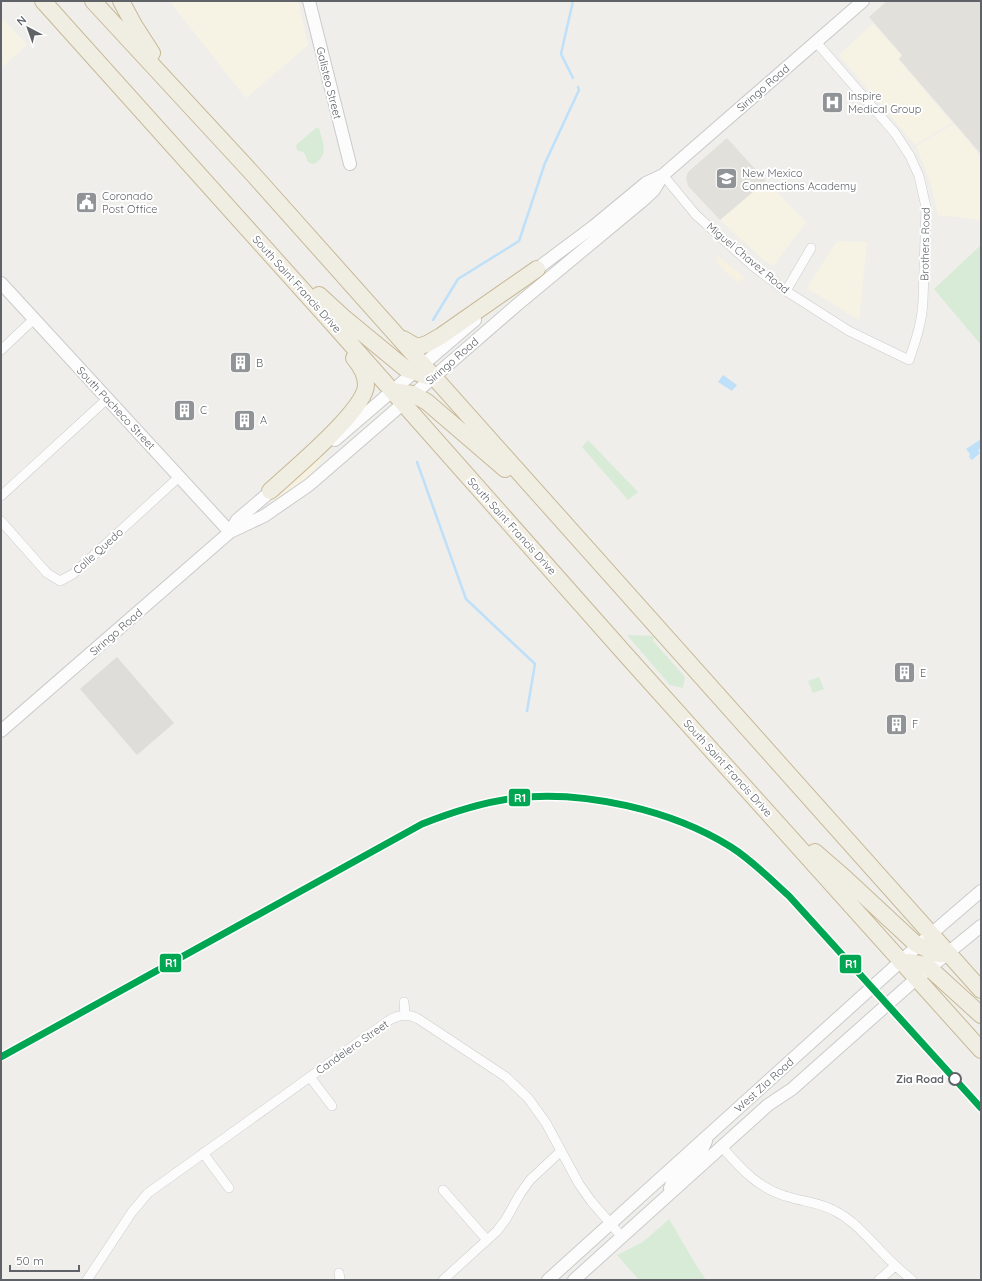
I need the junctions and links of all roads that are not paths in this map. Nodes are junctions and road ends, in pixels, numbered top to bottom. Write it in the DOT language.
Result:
graph roads {
  1 [pos="43,1"];
  2 [pos="93,1"];
  3 [pos="121,1"];
  4 [pos="309,1"];
  5 [pos="862,1"];
  6 [pos="816,42"];
  7 [pos="184,98"];
  8 [pos="350,164"];
  9 [pos="663,175"];
  10 [pos="255,237"];
  11 [pos="812,248"];
  12 [pos="537,269"];
  13 [pos="1,283"];
  14 [pos="786,291"];
  15 [pos="310,298"];
  16 [pos="34,319"];
  17 [pos="397,335"];
  18 [pos="1,350"];
  19 [pos="909,360"];
  20 [pos="424,371"];
  21 [pos="392,391"];
  22 [pos="107,399"];
  23 [pos="408,399"];
  24 [pos="179,477"];
  25 [pos="270,491"];
  26 [pos="1,496"];
  27 [pos="548,504"];
  28 [pos="1,521"];
  29 [pos="230,532"];
  30 [pos="1,731"];
  31 [pos="768,812"];
  32 [pos="981,891"];
  33 [pos="980,927"];
  34 [pos="931,934"];
  35 [pos="919,946"];
  36 [pos="948,954"];
  37 [pos="902,962"];
  38 [pos="931,968"];
  39 [pos="917,978"];
  40 [pos="981,990"];
  41 [pos="404,1002"];
  42 [pos="405,1015"];
  43 [pos="981,1016"];
  44 [pos="981,1050"];
  45 [pos="310,1077"];
  46 [pos="771,1079"];
  47 [pos="332,1106"];
  48 [pos="710,1133"];
  49 [pos="722,1147"];
  50 [pos="562,1151"];
  51 [pos="202,1153"];
  52 [pos="229,1188"];
  53 [pos="443,1190"];
  54 [pos="667,1196"];
  55 [pos="611,1223"];
  56 [pos="622,1237"];
  57 [pos="487,1240"];
  58 [pos="895,1266"];
  59 [pos="554,1278"];
  60 [pos="87,1280"];
  61 [pos="443,1280"];
  62 [pos="574,1280"];
  63 [pos="879,1280"];
  64 [pos="912,1280"];
  1 -- 10 [label="highway, South Saint Francis Drive"];
  2 -- 7 [label="highway"];
  3 -- 7 [label="highway"];
  4 -- 8 [label="street, Galisteo Street"];
  5 -- 6 [label="street, Siringo Road"];
  6 -- 9 [label="street, Siringo Road"];
  6 -- 19 [label="street, Brothers Road"];
  7 -- 17 [label="highway"];
  9 -- 12 [label="street, Siringo Road"];
  9 -- 14 [label="street, Miguel Chavez Road"];
  9 -- 20 [label="street, Siringo Road"];
  10 -- 15 [label="highway, South Saint Francis Drive"];
  10 -- 20 [label="highway"];
  11 -- 14 [label="street"];
  12 -- 17 [label="highway"];
  12 -- 20 [label="street, Siringo Road"];
  13 -- 16 [label="street, South Pacheco Street"];
  14 -- 19 [label="street, Miguel Chavez Road"];
  15 -- 21 [label="highway, South Saint Francis Drive"];
  15 -- 25 [label="highway"];
  16 -- 18 [label="street"];
  16 -- 22 [label="street, South Pacheco Street"];
  17 -- 20 [label="highway"];
  20 -- 21 [label="street, Siringo Road"];
  20 -- 23 [label="street, Siringo Road"];
  20 -- 27 [label="highway"];
  21 -- 23 [label="highway"];
  21 -- 25 [label="street, Siringo Road"];
  22 -- 24 [label="street, South Pacheco Street"];
  22 -- 26 [label="street"];
  23 -- 27 [label="highway"];
  23 -- 29 [label="street, Siringo Road"];
  23 -- 31 [label="highway, South Saint Francis Drive"];
  24 -- 28 [label="street, Calle Quedo"];
  24 -- 29 [label="street, South Pacheco Street"];
  25 -- 29 [label="street, Siringo Road"];
  27 -- 34 [label="highway"];
  29 -- 30 [label="street, Siringo Road"];
  31 -- 35 [label="highway"];
  31 -- 37 [label="highway, South Saint Francis Drive"];
  32 -- 34 [label="street, West Zia Road"];
  33 -- 36 [label="street, West Zia Road"];
  34 -- 35 [label="street, West Zia Road"];
  34 -- 36 [label="highway"];
  35 -- 36 [label="highway"];
  35 -- 37 [label="street, West Zia Road"];
  36 -- 38 [label="street, West Zia Road"];
  36 -- 40 [label="highway"];
  37 -- 38 [label="highway"];
  37 -- 39 [label="highway, South Saint Francis Drive"];
  37 -- 46 [label="street, West Zia Road"];
  38 -- 39 [label="street, West Zia Road"];
  38 -- 43 [label="highway"];
  39 -- 44 [label="highway, South Saint Francis Drive"];
  39 -- 49 [label="street, West Zia Road"];
  41 -- 42 [label="street"];
  42 -- 45 [label="street, Candelero Street"];
  42 -- 50 [label="street"];
  45 -- 47 [label="street"];
  45 -- 51 [label="street, Candelero Street"];
  46 -- 48 [label="street, West Zia Road"];
  46 -- 49 [label="street"];
  48 -- 54 [label="street"];
  48 -- 55 [label="street, West Zia Road"];
  49 -- 54 [label="street, West Zia Road"];
  49 -- 58 [label="street"];
  50 -- 55 [label="street"];
  50 -- 57 [label="street"];
  51 -- 52 [label="street"];
  51 -- 60 [label="street, Candelero Street"];
  53 -- 57 [label="street"];
  54 -- 56 [label="street, West Zia Road"];
  55 -- 56 [label="street"];
  55 -- 59 [label="street, West Zia Road"];
  56 -- 62 [label="street, West Zia Road"];
  57 -- 61 [label="street"];
  58 -- 63 [label="street"];
  58 -- 64 [label="street"];
}
